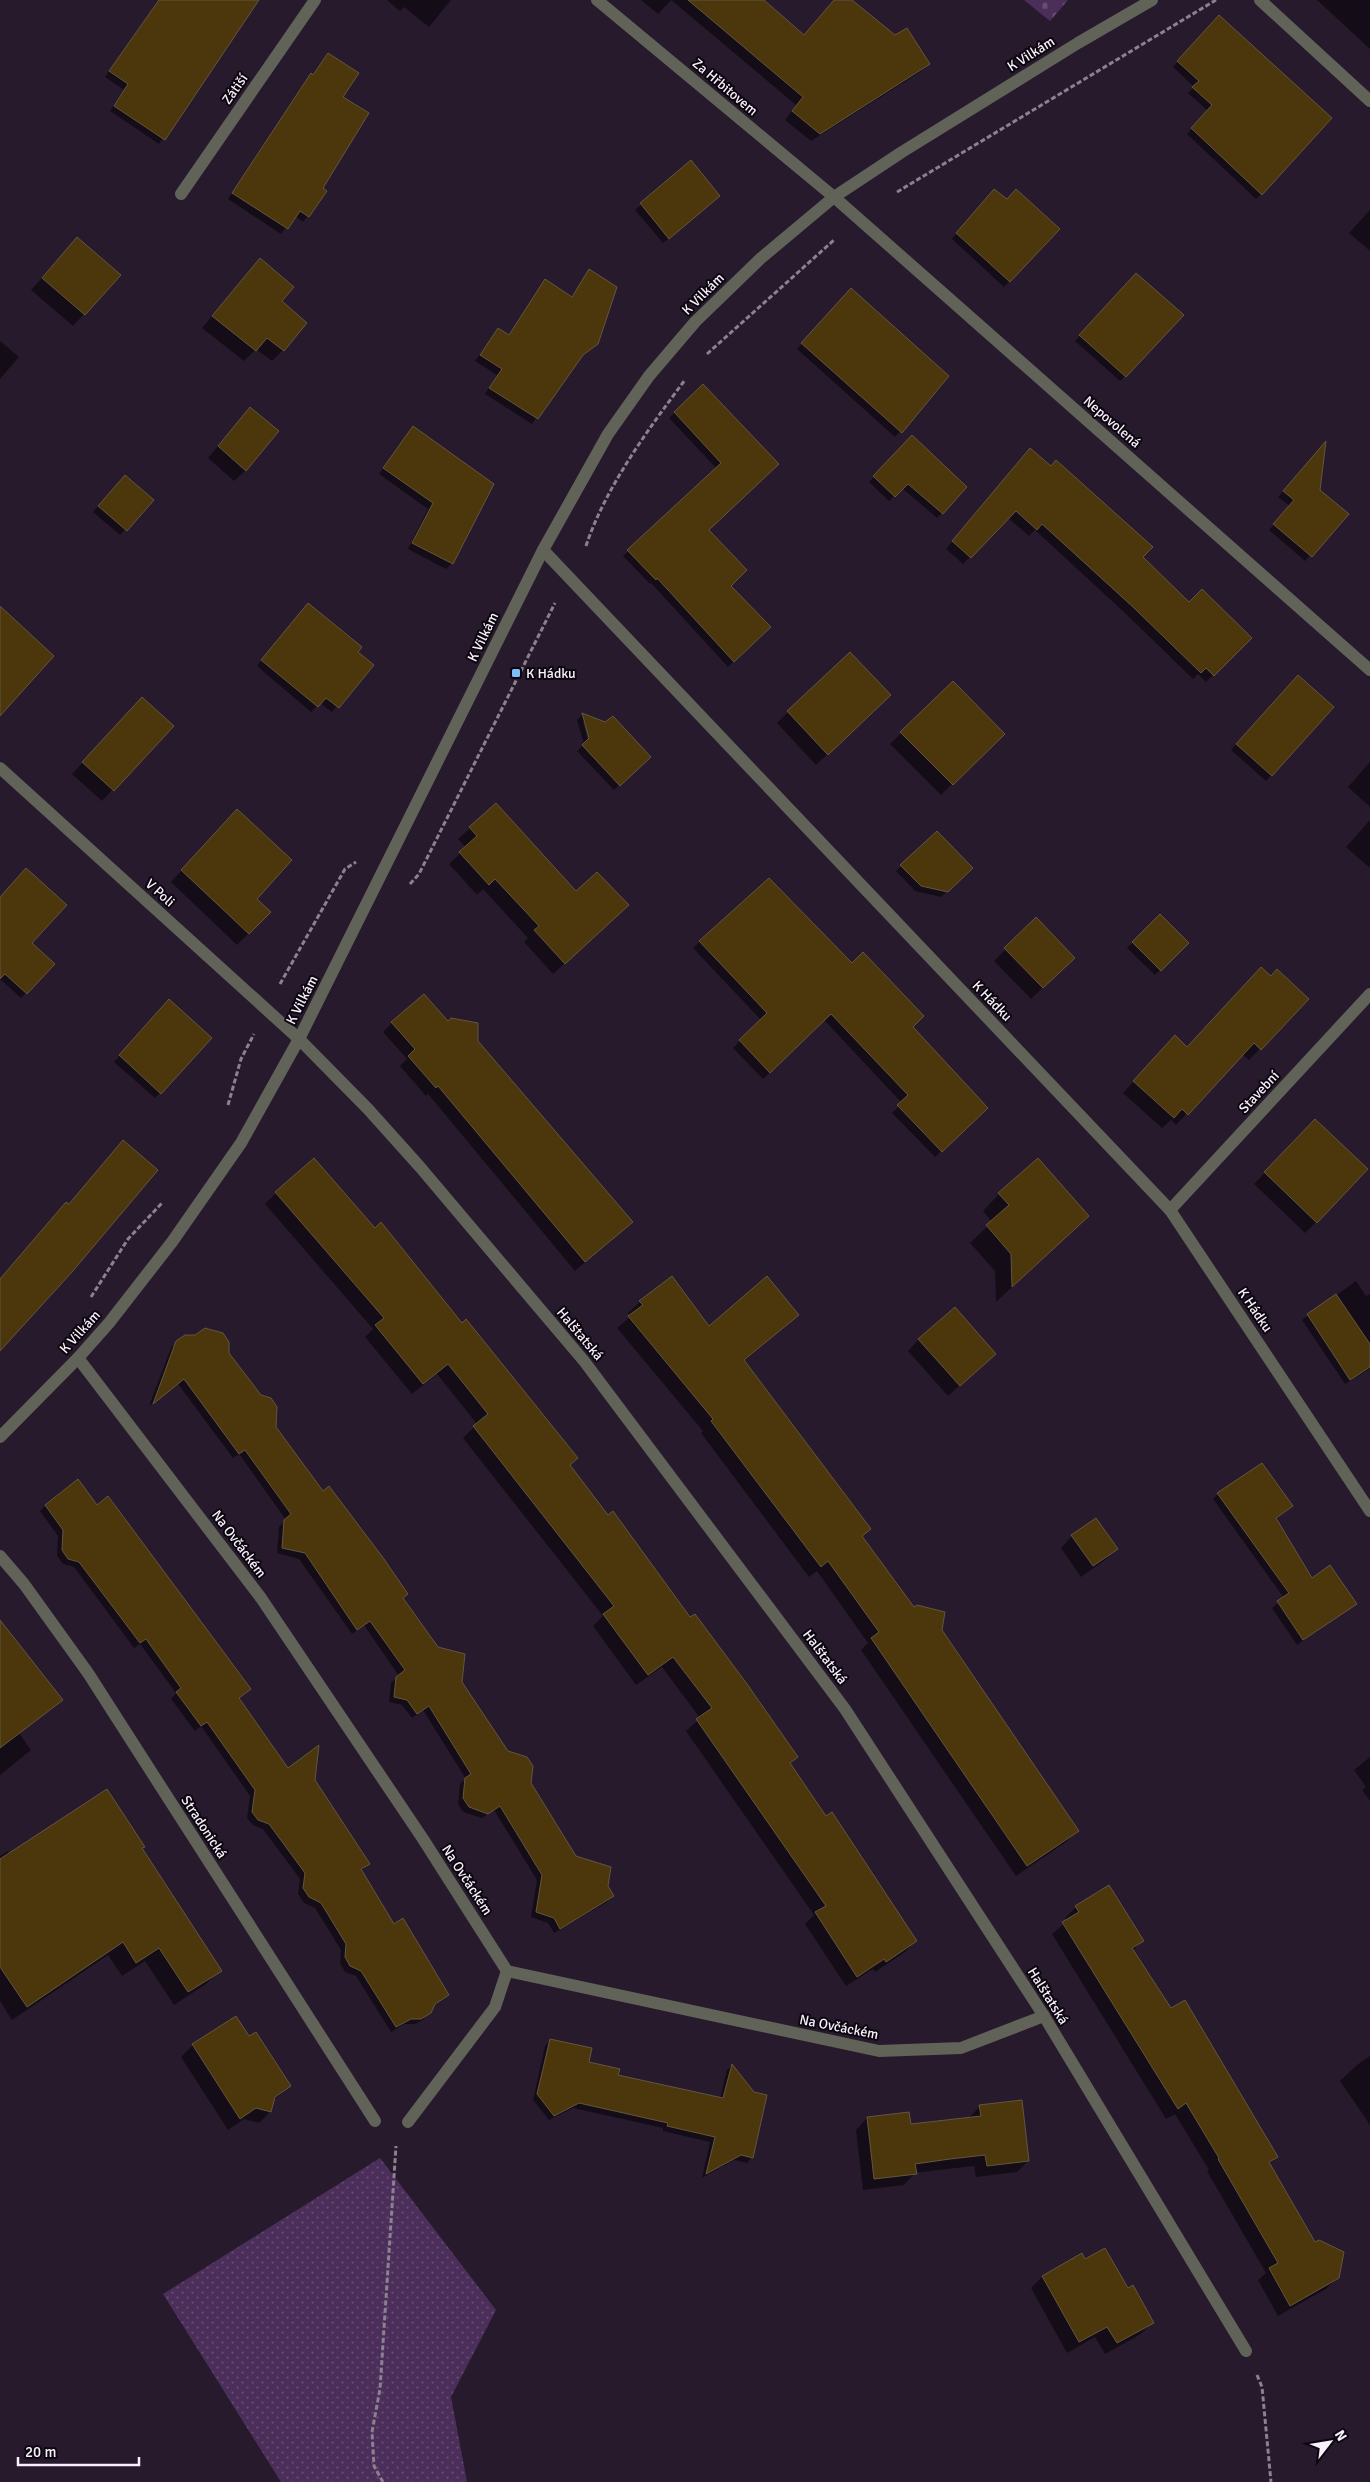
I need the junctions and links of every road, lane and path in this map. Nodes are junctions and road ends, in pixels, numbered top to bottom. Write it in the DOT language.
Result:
graph roads {
  1 [pos="315,0"];
  2 [pos="596,0"];
  3 [pos="1152,0"];
  4 [pos="1216,0"];
  5 [pos="1260,0"];
  6 [pos="1370,101"];
  7 [pos="897,192"];
  8 [pos="181,194"];
  9 [pos="834,197"];
  10 [pos="834,240"];
  11 [pos="702,359"];
  12 [pos="690,374"];
  13 [pos="586,546"];
  14 [pos="543,550"];
  15 [pos="556,600"];
  16 [pos="1370,670"];
  17 [pos="0,768"];
  18 [pos="357,862"];
  19 [pos="408,886"];
  20 [pos="279,986"];
  21 [pos="1370,994"];
  22 [pos="258,1027"];
  23 [pos="299,1039"];
  24 [pos="226,1113"];
  25 [pos="165,1200"];
  26 [pos="1170,1210"];
  27 [pos="87,1303"];
  28 [pos="78,1358"];
  29 [pos="0,1437"];
  30 [pos="1370,1511"];
  31 [pos="0,1556"];
  32 [pos="507,1971"];
  33 [pos="1044,2016"];
  34 [pos="374,2120"];
  35 [pos="408,2122"];
  36 [pos="397,2136"];
  37 [pos="1246,2351"];
  38 [pos="384,2482"];
  39 [pos="1271,2482"];
  1 -- 8 [label="street, Zátiší"];
  2 -- 9 [label="street, Za Hřbitovem"];
  3 -- 9 [label="street, K Vilkám"];
  4 -- 7 [label="path"];
  5 -- 6 [label="street"];
  9 -- 14 [label="street, K Vilkám"];
  9 -- 16 [label="street, Nepovolená"];
  10 -- 11 [label="path"];
  12 -- 13 [label="path"];
  14 -- 23 [label="street, K Vilkám"];
  14 -- 26 [label="street, K Hádku"];
  15 -- 19 [label="path"];
  17 -- 23 [label="street, V Poli"];
  18 -- 20 [label="path"];
  21 -- 26 [label="street, Stavební"];
  22 -- 24 [label="path"];
  23 -- 28 [label="street, K Vilkám"];
  23 -- 33 [label="street, Halštatská"];
  25 -- 27 [label="path"];
  26 -- 30 [label="street, K Hádku"];
  28 -- 29 [label="street, K Vilkám"];
  28 -- 32 [label="street, Na Ovčáckém"];
  31 -- 34 [label="street, Stradonická"];
  32 -- 33 [label="street, Na Ovčáckém"];
  32 -- 35 [label="street"];
  33 -- 37 [label="street, Halštatská"];
  36 -- 38 [label="path"];
  37 -- 39 [label="path"];
}
